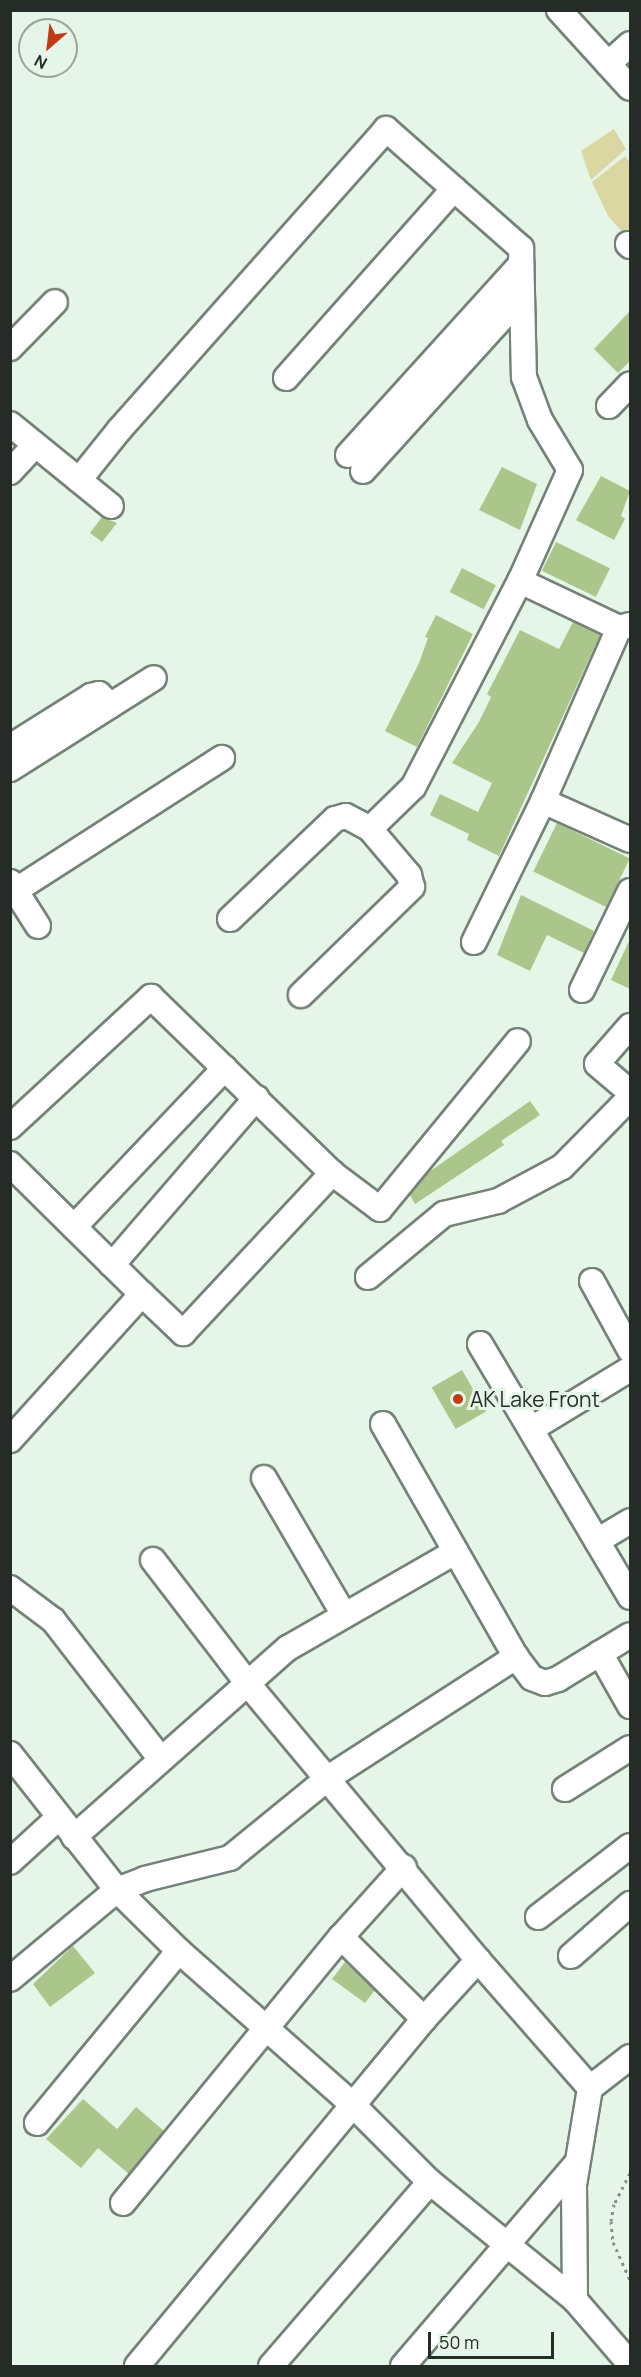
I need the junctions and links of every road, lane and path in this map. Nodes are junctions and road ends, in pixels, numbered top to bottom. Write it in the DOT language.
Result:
graph roads {
  1 [pos="559,10"];
  2 [pos="630,44"];
  3 [pos="608,64"];
  4 [pos="630,88"];
  5 [pos="454,189"];
  6 [pos="521,264"];
  7 [pos="520,298"];
  8 [pos="55,302"];
  9 [pos="10,348"];
  10 [pos="286,378"];
  11 [pos="630,384"];
  12 [pos="609,406"];
  13 [pos="394,421"];
  14 [pos="10,424"];
  15 [pos="35,445"];
  16 [pos="356,463"];
  17 [pos="10,472"];
  18 [pos="79,480"];
  19 [pos="111,506"];
  20 [pos="520,581"];
  21 [pos="625,626"];
  22 [pos="154,678"];
  23 [pos="110,706"];
  24 [pos="10,747"];
  25 [pos="222,759"];
  26 [pos="10,769"];
  27 [pos="543,801"];
  28 [pos="370,829"];
  29 [pos="630,840"];
  30 [pos="12,889"];
  31 [pos="630,891"];
  32 [pos="230,920"];
  33 [pos="38,926"];
  34 [pos="474,942"];
  35 [pos="582,990"];
  36 [pos="302,995"];
  37 [pos="630,1026"];
  38 [pos="518,1041"];
  39 [pos="225,1068"];
  40 [pos="256,1098"];
  41 [pos="627,1099"];
  42 [pos="10,1127"];
  43 [pos="10,1164"];
  44 [pos="332,1173"];
  45 [pos="74,1227"];
  46 [pos="112,1265"];
  47 [pos="368,1276"];
  48 [pos="592,1281"];
  49 [pos="142,1294"];
  50 [pos="480,1344"];
  51 [pos="630,1350"];
  52 [pos="630,1368"];
  53 [pos="382,1424"];
  54 [pos="533,1428"];
  55 [pos="10,1440"];
  56 [pos="264,1479"];
  57 [pos="630,1521"];
  58 [pos="597,1541"];
  59 [pos="456,1552"];
  60 [pos="153,1560"];
  61 [pos="10,1588"];
  62 [pos="630,1598"];
  63 [pos="344,1615"];
  64 [pos="630,1635"];
  65 [pos="600,1653"];
  66 [pos="516,1658"];
  67 [pos="248,1684"];
  68 [pos="630,1706"];
  69 [pos="630,1748"];
  70 [pos="10,1754"];
  71 [pos="160,1758"];
  72 [pos="328,1778"];
  73 [pos="565,1789"];
  74 [pos="58,1818"];
  75 [pos="74,1837"];
  76 [pos="630,1846"];
  77 [pos="10,1862"];
  78 [pos="404,1867"];
  79 [pos="117,1890"];
  80 [pos="630,1904"];
  81 [pos="538,1917"];
  82 [pos="340,1937"];
  83 [pos="179,1951"];
  84 [pos="571,1956"];
  85 [pos="478,1960"];
  86 [pos="10,1979"];
  87 [pos="424,2019"];
  88 [pos="266,2028"];
  89 [pos="630,2057"];
  90 [pos="590,2088"];
  91 [pos="354,2106"];
  92 [pos="37,2123"];
  93 [pos="576,2164"];
  94 [pos="630,2174"];
  95 [pos="430,2182"];
  96 [pos="123,2203"];
  97 [pos="507,2244"];
  98 [pos="630,2280"];
  99 [pos="575,2300"];
  100 [pos="630,2364"];
  101 [pos="137,2367"];
  102 [pos="271,2367"];
  103 [pos="403,2367"];
  1 -- 3 [label="street"];
  2 -- 3 [label="street"];
  3 -- 4 [label="street"];
  5 -- 6 [label="street"];
  5 -- 10 [label="street"];
  5 -- 18 [label="street"];
  6 -- 7 [label="street"];
  6 -- 13 [label="street"];
  7 -- 13 [label="street"];
  7 -- 20 [label="street"];
  8 -- 9 [label="street"];
  11 -- 12 [label="street"];
  13 -- 16 [label="street"];
  14 -- 15 [label="street"];
  15 -- 17 [label="street"];
  15 -- 18 [label="street"];
  18 -- 19 [label="street"];
  20 -- 21 [label="street"];
  20 -- 28 [label="street"];
  21 -- 27 [label="street"];
  22 -- 23 [label="street"];
  23 -- 24 [label="street"];
  23 -- 26 [label="street"];
  25 -- 30 [label="street"];
  27 -- 29 [label="street"];
  27 -- 34 [label="street"];
  28 -- 32 [label="street"];
  28 -- 36 [label="street"];
  30 -- 33 [label="street"];
  31 -- 35 [label="street"];
  37 -- 41 [label="street"];
  38 -- 44 [label="street"];
  39 -- 40 [label="street"];
  39 -- 42 [label="street"];
  39 -- 45 [label="street"];
  40 -- 44 [label="street"];
  40 -- 46 [label="street"];
  41 -- 47 [label="street"];
  43 -- 45 [label="street"];
  44 -- 49 [label="street"];
  45 -- 46 [label="street"];
  46 -- 49 [label="street"];
  48 -- 51 [label="street"];
  49 -- 55 [label="street"];
  50 -- 54 [label="street"];
  52 -- 54 [label="street"];
  53 -- 59 [label="street"];
  54 -- 58 [label="street"];
  56 -- 63 [label="street"];
  57 -- 58 [label="street"];
  58 -- 62 [label="street"];
  59 -- 63 [label="street"];
  59 -- 66 [label="street"];
  60 -- 67 [label="street"];
  61 -- 71 [label="street"];
  63 -- 67 [label="street"];
  64 -- 65 [label="street"];
  65 -- 66 [label="street"];
  65 -- 68 [label="street"];
  66 -- 72 [label="street"];
  67 -- 71 [label="street"];
  67 -- 72 [label="street"];
  69 -- 73 [label="street"];
  70 -- 74 [label="street"];
  71 -- 75 [label="street"];
  72 -- 78 [label="street"];
  72 -- 79 [label="street"];
  74 -- 75 [label="street"];
  74 -- 77 [label="street"];
  75 -- 79 [label="street"];
  76 -- 81 [label="street"];
  78 -- 82 [label="street"];
  78 -- 85 [label="street"];
  79 -- 83 [label="street"];
  79 -- 86 [label="street"];
  80 -- 84 [label="street"];
  82 -- 87 [label="street"];
  82 -- 88 [label="street"];
  83 -- 88 [label="street"];
  83 -- 92 [label="street"];
  85 -- 87 [label="street"];
  85 -- 90 [label="street"];
  87 -- 91 [label="street"];
  88 -- 91 [label="street"];
  88 -- 96 [label="street"];
  89 -- 90 [label="street"];
  90 -- 93 [label="street"];
  91 -- 95 [label="street"];
  91 -- 101 [label="street"];
  93 -- 97 [label="street"];
  93 -- 99 [label="street"];
  94 -- 98 [label="path"];
  95 -- 97 [label="street"];
  95 -- 102 [label="street"];
  97 -- 99 [label="street"];
  97 -- 103 [label="street"];
  99 -- 100 [label="street"];
}
